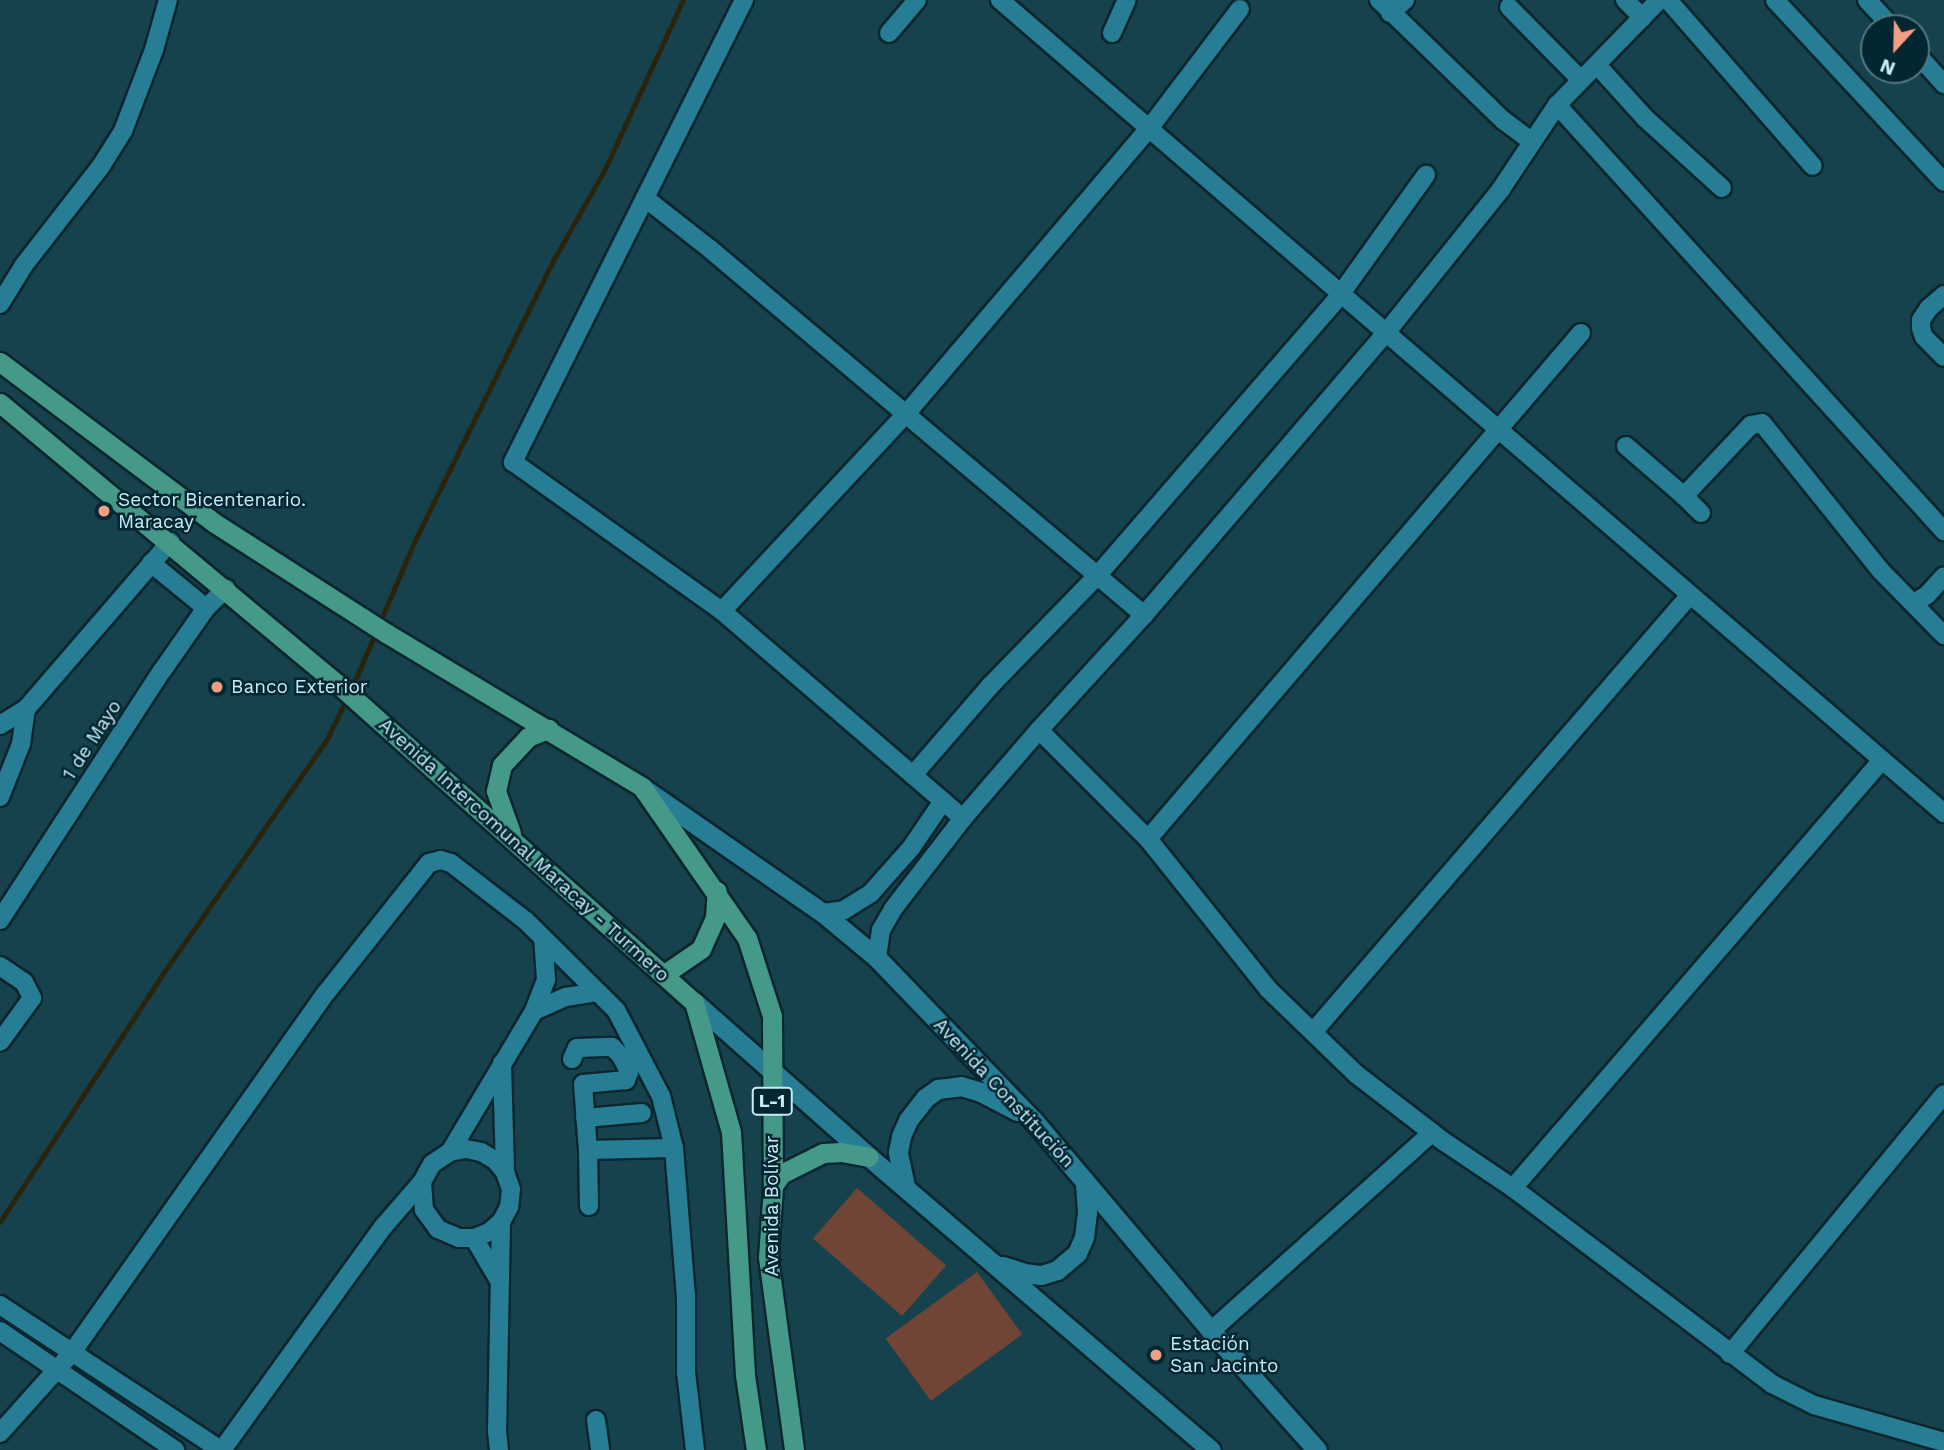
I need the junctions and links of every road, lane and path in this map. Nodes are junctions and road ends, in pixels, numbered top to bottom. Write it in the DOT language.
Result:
graph roads {
  1 [pos="744,0"];
  2 [pos="917,0"];
  3 [pos="1000,0"];
  4 [pos="1127,0"];
  5 [pos="1405,0"];
  6 [pos="1625,0"];
  7 [pos="1659,0"];
  8 [pos="1668,0"];
  9 [pos="1775,0"];
  10 [pos="1867,0"];
  11 [pos="165,1"];
  12 [pos="1384,6"];
  13 [pos="1509,7"];
  14 [pos="1240,9"];
  15 [pos="1880,14"];
  16 [pos="1643,18"];
  17 [pos="889,33"];
  18 [pos="1112,33"];
  19 [pos="1597,65"];
  20 [pos="1930,68"];
  21 [pos="1580,79"];
  22 [pos="1944,84"];
  23 [pos="1558,104"];
  24 [pos="1148,130"];
  25 [pos="1532,142"];
  26 [pos="1813,166"];
  27 [pos="1426,175"];
  28 [pos="1944,181"];
  29 [pos="1722,188"];
  30 [pos="645,198"];
  31 [pos="1340,295"];
  32 [pos="1944,295"];
  33 [pos="0,304"];
  34 [pos="1581,333"];
  35 [pos="1385,334"];
  36 [pos="1944,357"];
  37 [pos="0,362"];
  38 [pos="0,403"];
  39 [pos="906,414"];
  40 [pos="1499,432"];
  41 [pos="1626,446"];
  42 [pos="1684,496"];
  43 [pos="1701,513"];
  44 [pos="1944,531"];
  45 [pos="170,542"];
  46 [pos="150,563"];
  47 [pos="1097,576"];
  48 [pos="1944,576"];
  49 [pos="226,589"];
  50 [pos="1690,595"];
  51 [pos="1914,603"];
  52 [pos="206,608"];
  53 [pos="722,611"];
  54 [pos="1144,615"];
  55 [pos="1944,635"];
  56 [pos="26,709"];
  57 [pos="0,725"];
  58 [pos="548,729"];
  59 [pos="1039,730"];
  60 [pos="1882,760"];
  61 [pos="913,775"];
  62 [pos="642,787"];
  63 [pos="0,797"];
  64 [pos="943,801"];
  65 [pos="1944,813"];
  66 [pos="930,818"];
  67 [pos="958,825"];
  68 [pos="513,839"];
  69 [pos="1148,839"];
  70 [pos="717,891"];
  71 [pos="822,913"];
  72 [pos="0,920"];
  73 [pos="543,940"];
  74 [pos="877,958"];
  75 [pos="0,966"];
  76 [pos="663,975"];
  77 [pos="597,992"];
  78 [pos="694,1002"];
  79 [pos="534,1011"];
  80 [pos="1313,1032"];
  81 [pos="0,1042"];
  82 [pos="572,1059"];
  83 [pos="502,1063"];
  84 [pos="771,1068"];
  85 [pos="1944,1094"];
  86 [pos="642,1114"];
  87 [pos="585,1118"];
  88 [pos="1033,1119"];
  89 [pos="1432,1133"];
  90 [pos="674,1148"];
  91 [pos="588,1150"];
  92 [pos="450,1152"];
  93 [pos="869,1157"];
  94 [pos="505,1172"];
  95 [pos="1085,1181"];
  96 [pos="422,1182"];
  97 [pos="772,1186"];
  98 [pos="905,1186"];
  99 [pos="1513,1188"];
  100 [pos="589,1206"];
  101 [pos="424,1210"];
  102 [pos="500,1222"];
  103 [pos="383,1227"];
  104 [pos="474,1238"];
  105 [pos="995,1263"];
  106 [pos="502,1285"];
  107 [pos="0,1305"];
  108 [pos="0,1331"];
  109 [pos="1211,1331"];
  110 [pos="71,1354"];
  111 [pos="1730,1354"];
  112 [pos="58,1370"];
  113 [pos="596,1420"];
  114 [pos="0,1433"];
  115 [pos="1944,1442"];
  116 [pos="175,1450"];
  117 [pos="221,1450"];
  118 [pos="499,1450"];
  119 [pos="600,1450"];
  120 [pos="695,1450"];
  121 [pos="756,1450"];
  122 [pos="794,1450"];
  123 [pos="1211,1450"];
  124 [pos="1317,1450"];
  1 -- 30 [label="street"];
  2 -- 17 [label="street"];
  3 -- 24 [label="street"];
  4 -- 18 [label="street"];
  5 -- 12 [label="street"];
  6 -- 16 [label="street"];
  7 -- 16 [label="street"];
  8 -- 26 [label="street"];
  9 -- 28 [label="street"];
  10 -- 15 [label="street"];
  11 -- 33 [label="street"];
  12 -- 25 [label="street"];
  13 -- 21 [label="street"];
  14 -- 24 [label="street"];
  16 -- 19 [label="street"];
  19 -- 21 [label="street"];
  19 -- 29 [label="street"];
  20 -- 22 [label="street"];
  21 -- 23 [label="street"];
  23 -- 25 [label="street"];
  23 -- 44 [label="street"];
  24 -- 31 [label="street"];
  24 -- 39 [label="street"];
  25 -- 35 [label="street"];
  27 -- 31 [label="street"];
  30 -- 39 [label="street"];
  30 -- 53 [label="street"];
  31 -- 35 [label="street"];
  31 -- 47 [label="street"];
  32 -- 36 [label="street"];
  34 -- 40 [label="street"];
  35 -- 40 [label="street"];
  35 -- 54 [label="street"];
  37 -- 58 [label="main road, L-1"];
  38 -- 45 [label="main road, Avenida Intercomunal Maracay - Turmero"];
  39 -- 47 [label="street"];
  39 -- 53 [label="street"];
  40 -- 50 [label="street"];
  40 -- 69 [label="street"];
  41 -- 42 [label="street"];
  42 -- 43 [label="street"];
  42 -- 51 [label="street"];
  45 -- 46 [label="street"];
  45 -- 49 [label="main road, Avenida Intercomunal Maracay - Turmero"];
  46 -- 52 [label="street"];
  46 -- 56 [label="street"];
  47 -- 54 [label="street"];
  47 -- 61 [label="street"];
  48 -- 51 [label="street"];
  49 -- 52 [label="street, 1 de Mayo"];
  49 -- 68 [label="main road, Avenida Intercomunal Maracay - Turmero"];
  50 -- 60 [label="street"];
  50 -- 80 [label="street"];
  51 -- 55 [label="street"];
  52 -- 72 [label="street, 1 de Mayo"];
  53 -- 61 [label="street"];
  54 -- 59 [label="street"];
  56 -- 57 [label="street"];
  56 -- 63 [label="street"];
  58 -- 62 [label="main road, L-1"];
  58 -- 68 [label="main road"];
  59 -- 67 [label="street"];
  59 -- 69 [label="street"];
  60 -- 65 [label="street"];
  60 -- 99 [label="street"];
  61 -- 64 [label="street"];
  62 -- 70 [label="main road, Avenida Bolívar / L-1"];
  62 -- 71 [label="street, Avenida Constitución"];
  64 -- 66 [label="street"];
  64 -- 67 [label="street"];
  66 -- 67 [label="street"];
  66 -- 71 [label="street"];
  67 -- 74 [label="street"];
  68 -- 76 [label="main road, Avenida Intercomunal Maracay - Turmero"];
  69 -- 80 [label="street"];
  70 -- 76 [label="main road"];
  70 -- 84 [label="main road, Avenida Bolívar / L-1"];
  71 -- 74 [label="street, Avenida Constitución"];
  73 -- 77 [label="street"];
  73 -- 79 [label="street"];
  73 -- 110 [label="street"];
  74 -- 88 [label="street, Avenida Constitución"];
  75 -- 81 [label="street"];
  76 -- 78 [label="main road, Avenida Intercomunal Maracay - Turmero"];
  77 -- 79 [label="street"];
  77 -- 90 [label="street"];
  78 -- 84 [label="street"];
  78 -- 121 [label="main road, Avenida Bolívar / L-1"];
  79 -- 83 [label="street"];
  80 -- 89 [label="street"];
  82 -- 87 [label="street"];
  83 -- 92 [label="street"];
  83 -- 94 [label="street"];
  84 -- 93 [label="street"];
  84 -- 97 [label="main road, Avenida Bolívar / L-1"];
  85 -- 111 [label="street"];
  86 -- 87 [label="street"];
  87 -- 91 [label="street"];
  88 -- 95 [label="street, Avenida Constitución"];
  88 -- 98 [label="street"];
  89 -- 99 [label="street"];
  89 -- 109 [label="street"];
  90 -- 91 [label="street"];
  90 -- 120 [label="street"];
  91 -- 100 [label="street"];
  92 -- 94 [label="street"];
  92 -- 96 [label="street"];
  93 -- 97 [label="main road"];
  93 -- 98 [label="street"];
  94 -- 102 [label="street"];
  95 -- 105 [label="street"];
  95 -- 109 [label="street, Avenida Constitución"];
  96 -- 101 [label="street"];
  96 -- 103 [label="street"];
  97 -- 122 [label="main road, Avenida Bolívar / L-1"];
  98 -- 105 [label="street"];
  99 -- 111 [label="street"];
  101 -- 103 [label="street"];
  101 -- 104 [label="street"];
  102 -- 104 [label="street"];
  102 -- 106 [label="street"];
  103 -- 117 [label="street"];
  104 -- 106 [label="street"];
  105 -- 123 [label="street"];
  106 -- 118 [label="street"];
  107 -- 110 [label="street"];
  108 -- 112 [label="street"];
  109 -- 124 [label="street, Avenida Constitución"];
  110 -- 112 [label="street"];
  110 -- 117 [label="street"];
  111 -- 115 [label="street"];
  112 -- 114 [label="street"];
  112 -- 116 [label="street"];
  113 -- 119 [label="street"];
}
